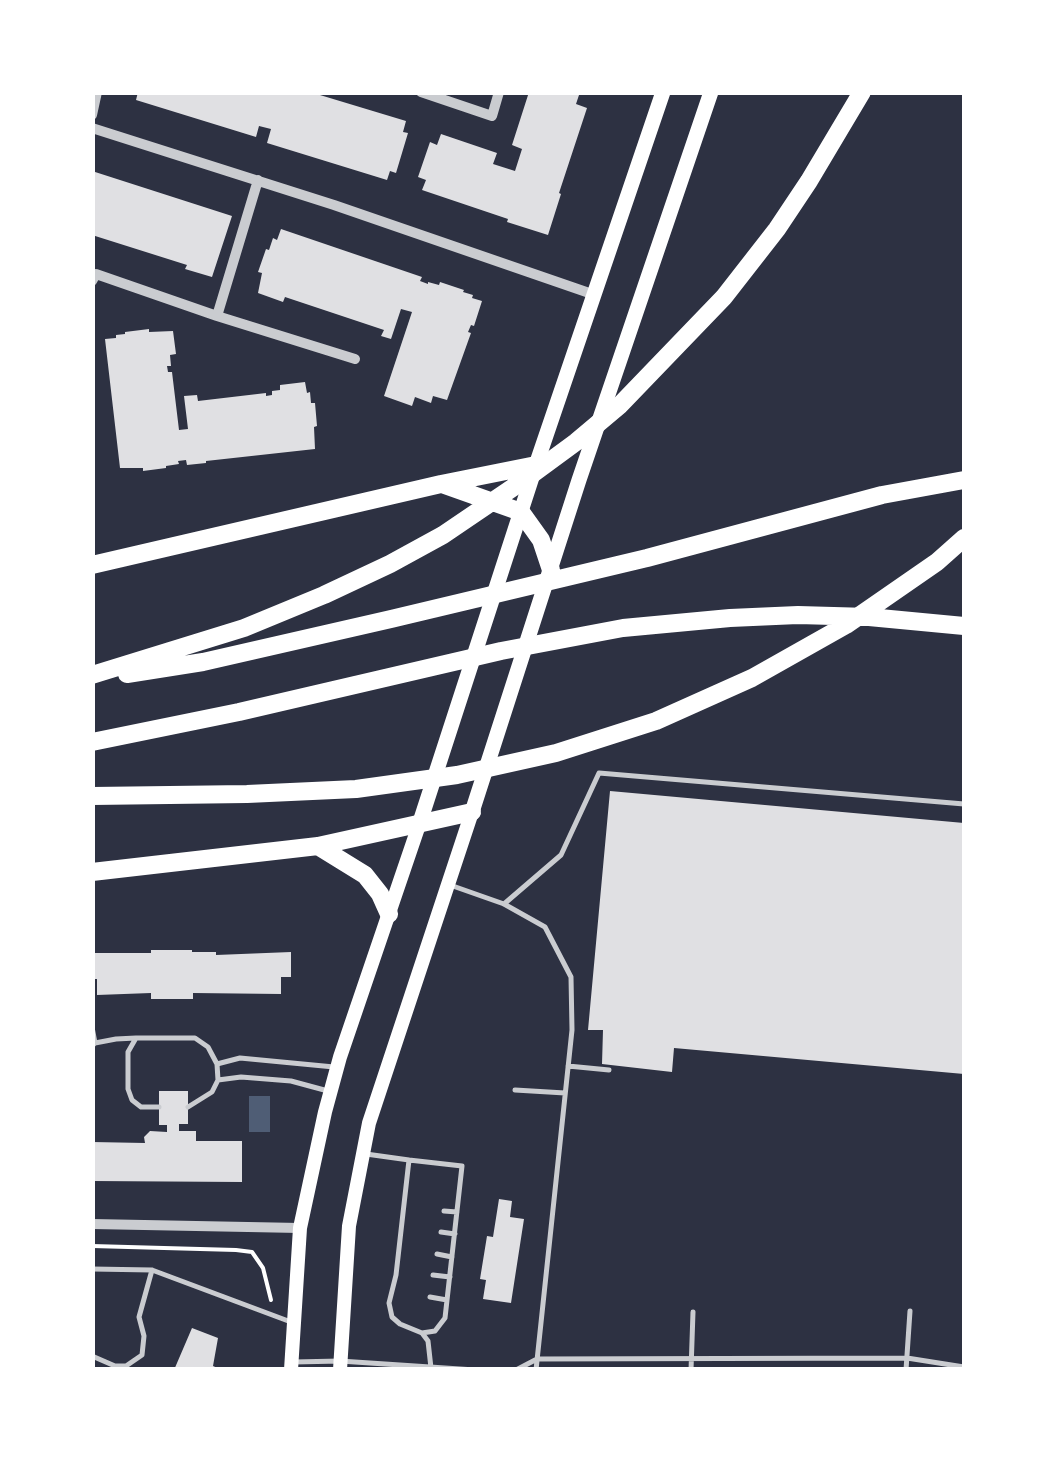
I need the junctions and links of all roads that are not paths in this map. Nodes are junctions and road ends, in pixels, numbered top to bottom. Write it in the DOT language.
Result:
graph roads {
  1 [pos="97,92"];
  2 [pos="421,92"];
  3 [pos="499,92"];
  4 [pos="663,92"];
  5 [pos="711,92"];
  6 [pos="862,92"];
  7 [pos="92,115"];
  8 [pos="92,128"];
  9 [pos="258,180"];
  10 [pos="92,281"];
  11 [pos="595,295"];
  12 [pos="217,316"];
  13 [pos="355,360"];
  14 [pos="536,465"];
  15 [pos="964,480"];
  16 [pos="441,484"];
  17 [pos="521,512"];
  18 [pos="964,538"];
  19 [pos="92,565"];
  20 [pos="551,570"];
  21 [pos="964,626"];
  22 [pos="92,677"];
  23 [pos="92,742"];
  24 [pos="92,796"];
  25 [pos="964,804"];
  26 [pos="472,812"];
  27 [pos="420,824"];
  28 [pos="318,846"];
  29 [pos="92,872"];
  30 [pos="448,884"];
  31 [pos="504,904"];
  32 [pos="389,914"];
  33 [pos="92,1027"];
  34 [pos="136,1038"];
  35 [pos="94,1045"];
  36 [pos="217,1064"];
  37 [pos="568,1066"];
  38 [pos="337,1068"];
  39 [pos="610,1070"];
  40 [pos="218,1080"];
  41 [pos="514,1090"];
  42 [pos="330,1091"];
  43 [pos="565,1094"];
  44 [pos="188,1107"];
  45 [pos="158,1108"];
  46 [pos="362,1153"];
  47 [pos="410,1160"];
  48 [pos="405,1205"];
  49 [pos="416,1207"];
  50 [pos="444,1210"];
  51 [pos="458,1212"];
  52 [pos="92,1224"];
  53 [pos="402,1226"];
  54 [pos="300,1228"];
  55 [pos="413,1228"];
  56 [pos="440,1232"];
  57 [pos="455,1234"];
  58 [pos="400,1248"];
  59 [pos="410,1250"];
  60 [pos="436,1254"];
  61 [pos="452,1257"];
  62 [pos="92,1269"];
  63 [pos="152,1270"];
  64 [pos="396,1270"];
  65 [pos="406,1271"];
  66 [pos="433,1275"];
  67 [pos="450,1277"];
  68 [pos="392,1291"];
  69 [pos="402,1293"];
  70 [pos="430,1297"];
  71 [pos="447,1300"];
  72 [pos="693,1312"];
  73 [pos="910,1312"];
  74 [pos="294,1316"];
  75 [pos="422,1333"];
  76 [pos="92,1356"];
  77 [pos="537,1358"];
  78 [pos="907,1358"];
  79 [pos="691,1359"];
  80 [pos="340,1365"];
  81 [pos="292,1366"];
  82 [pos="964,1367"];
  83 [pos="431,1368"];
  84 [pos="475,1370"];
  85 [pos="516,1370"];
  86 [pos="536,1370"];
  87 [pos="691,1370"];
  88 [pos="906,1370"];
  1 -- 7 [label="street"];
  2 -- 3 [label="street"];
  4 -- 11 [label="main road"];
  5 -- 20 [label="main road"];
  6 -- 22 [label="highway"];
  8 -- 9 [label="street"];
  9 -- 11 [label="street"];
  9 -- 12 [label="street"];
  10 -- 12 [label="street"];
  11 -- 14 [label="main road"];
  12 -- 13 [label="street"];
  14 -- 16 [label="highway"];
  14 -- 17 [label="main road"];
  15 -- 22 [label="highway"];
  16 -- 17 [label="highway"];
  16 -- 19 [label="highway"];
  17 -- 20 [label="highway"];
  17 -- 27 [label="main road"];
  18 -- 24 [label="highway"];
  20 -- 26 [label="main road"];
  21 -- 23 [label="highway"];
  25 -- 31 [label="lane"];
  26 -- 27 [label="highway"];
  26 -- 30 [label="main road"];
  27 -- 28 [label="highway"];
  27 -- 32 [label="main road"];
  28 -- 29 [label="highway"];
  28 -- 32 [label="highway"];
  30 -- 31 [label="lane"];
  30 -- 46 [label="main road"];
  31 -- 37 [label="lane"];
  32 -- 38 [label="main road"];
  33 -- 35 [label="lane"];
  34 -- 35 [label="lane"];
  34 -- 36 [label="lane"];
  34 -- 45 [label="lane"];
  36 -- 38 [label="lane"];
  36 -- 40 [label="lane"];
  37 -- 39 [label="lane"];
  37 -- 43 [label="lane"];
  38 -- 42 [label="main road"];
  40 -- 42 [label="lane"];
  40 -- 44 [label="lane"];
  41 -- 43 [label="lane"];
  42 -- 54 [label="main road"];
  43 -- 77 [label="lane"];
  46 -- 47 [label="lane"];
  46 -- 80 [label="main road"];
  47 -- 48 [label="lane"];
  47 -- 51 [label="lane"];
  48 -- 49 [label="lane"];
  48 -- 53 [label="lane"];
  50 -- 51 [label="lane"];
  51 -- 57 [label="lane"];
  52 -- 54 [label="street"];
  53 -- 55 [label="lane"];
  53 -- 58 [label="lane"];
  54 -- 74 [label="main road"];
  56 -- 57 [label="lane"];
  57 -- 61 [label="lane"];
  58 -- 59 [label="lane"];
  58 -- 64 [label="lane"];
  60 -- 61 [label="lane"];
  61 -- 67 [label="lane"];
  62 -- 63 [label="lane"];
  63 -- 74 [label="lane"];
  63 -- 76 [label="lane"];
  64 -- 65 [label="lane"];
  64 -- 68 [label="lane"];
  66 -- 67 [label="lane"];
  67 -- 71 [label="lane"];
  68 -- 69 [label="lane"];
  68 -- 75 [label="lane"];
  70 -- 71 [label="lane"];
  71 -- 75 [label="lane"];
  72 -- 79 [label="lane"];
  73 -- 78 [label="lane"];
  74 -- 81 [label="main road"];
  75 -- 83 [label="lane"];
  77 -- 79 [label="lane"];
  77 -- 85 [label="lane"];
  77 -- 86 [label="lane"];
  78 -- 79 [label="lane"];
  78 -- 82 [label="lane"];
  78 -- 88 [label="lane"];
  79 -- 87 [label="lane"];
  80 -- 81 [label="lane"];
  80 -- 83 [label="lane"];
  83 -- 84 [label="lane"];
}
